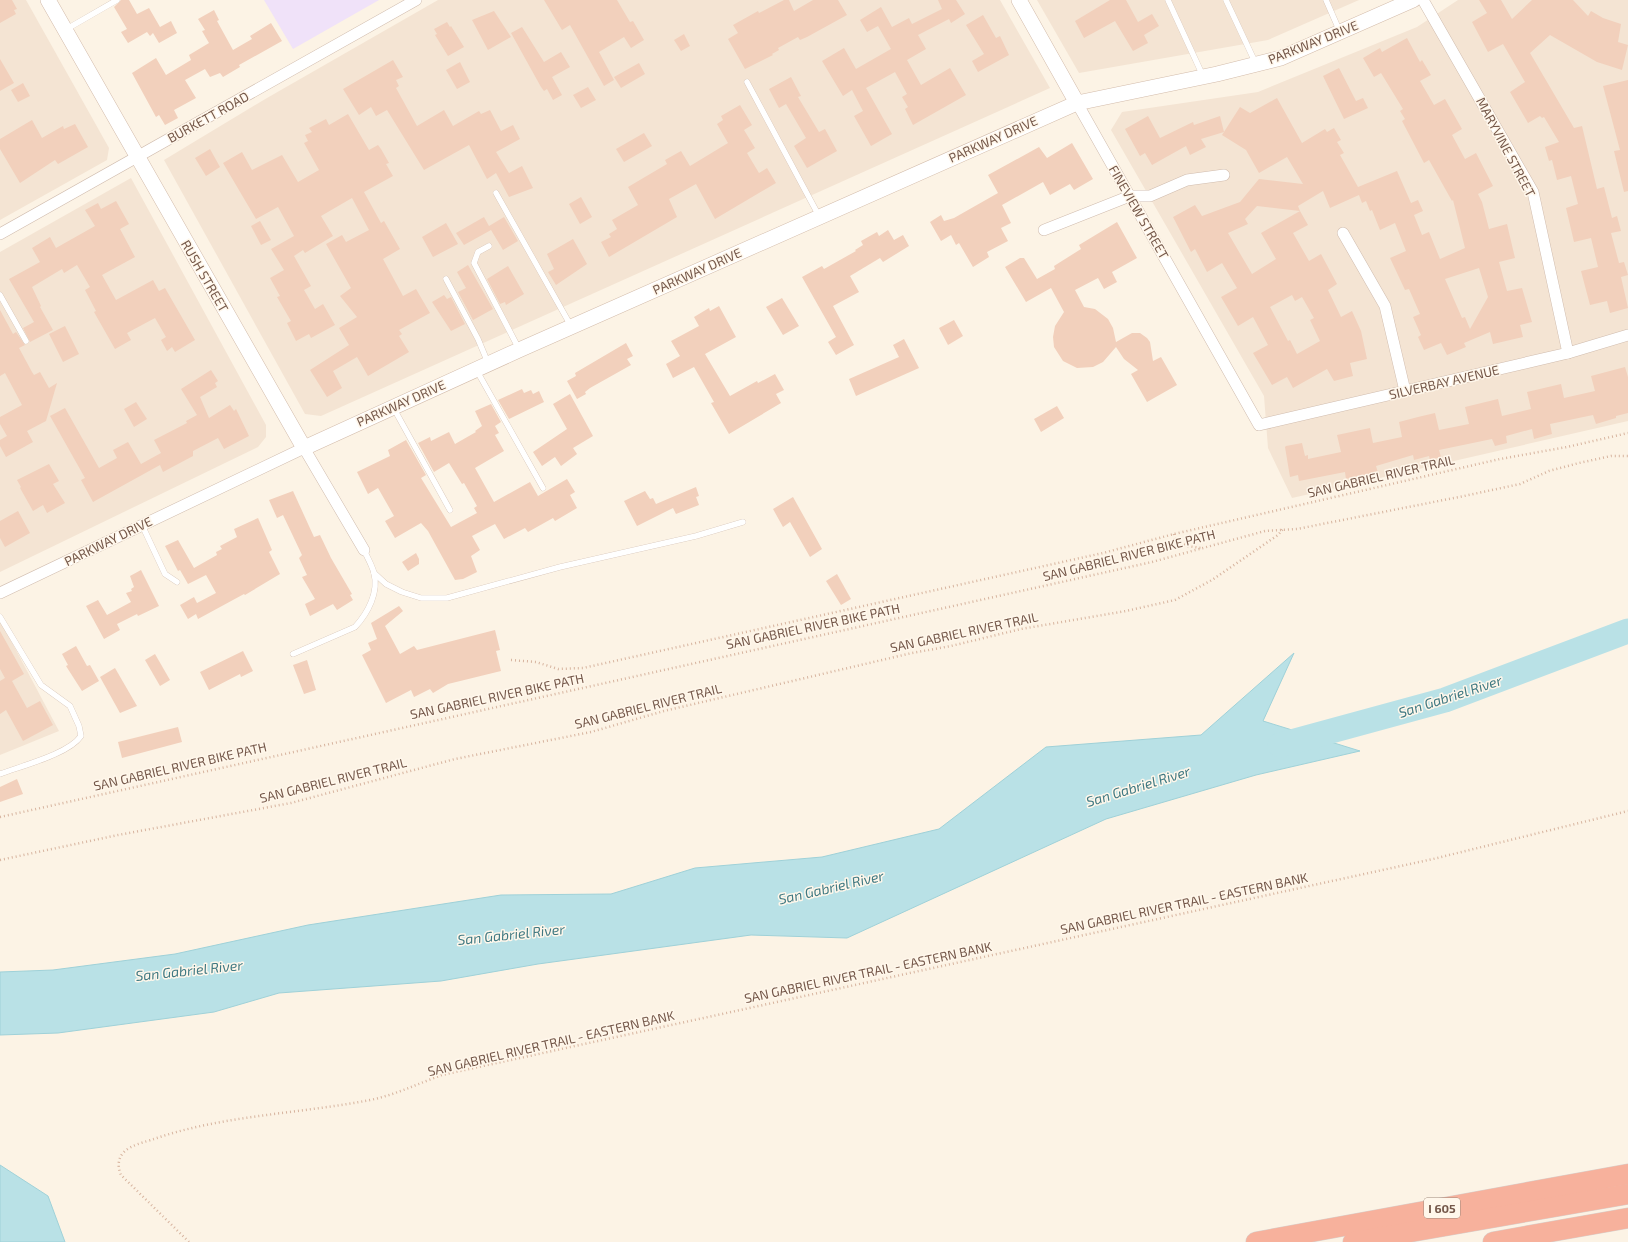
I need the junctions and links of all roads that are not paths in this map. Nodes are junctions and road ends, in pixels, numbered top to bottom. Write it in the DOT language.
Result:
graph roads {
  1 [pos="48,0"];
  2 [pos="117,0"];
  3 [pos="416,0"];
  4 [pos="1019,0"];
  5 [pos="1168,0"];
  6 [pos="1226,0"];
  7 [pos="1326,0"];
  8 [pos="1413,0"];
  9 [pos="1423,0"];
  10 [pos="65,30"];
  11 [pos="1340,32"];
  12 [pos="1256,65"];
  13 [pos="1203,77"];
  14 [pos="747,82"];
  15 [pos="1077,103"];
  16 [pos="136,157"];
  17 [pos="1224,175"];
  18 [pos="496,193"];
  19 [pos="1130,196"];
  20 [pos="819,216"];
  21 [pos="1044,230"];
  22 [pos="1343,233"];
  23 [pos="0,234"];
  24 [pos="489,246"];
  25 [pos="446,279"];
  26 [pos="0,295"];
  27 [pos="571,327"];
  28 [pos="1628,335"];
  29 [pos="26,341"];
  30 [pos="519,350"];
  31 [pos="1568,353"];
  32 [pos="482,366"];
  33 [pos="1405,391"];
  34 [pos="393,407"];
  35 [pos="1260,425"];
  36 [pos="304,448"];
  37 [pos="543,488"];
  38 [pos="450,510"];
  39 [pos="743,522"];
  40 [pos="142,525"];
  41 [pos="364,550"];
  42 [pos="374,573"];
  43 [pos="177,582"];
  44 [pos="0,593"];
  45 [pos="0,617"];
  46 [pos="293,654"];
  47 [pos="0,774"];
  48 [pos="1628,1174"];
  49 [pos="1628,1194"];
  50 [pos="1628,1201"];
  51 [pos="1628,1218"];
  52 [pos="1256,1242"];
  53 [pos="1353,1242"];
  54 [pos="1400,1242"];
  55 [pos="1493,1242"];
  1 -- 10 [label="street, RUSH STREET"];
  2 -- 10 [label="lane"];
  3 -- 16 [label="street, BURKETT ROAD"];
  4 -- 15 [label="street, FINEVIEW STREET"];
  5 -- 13 [label="lane"];
  6 -- 12 [label="lane"];
  7 -- 11 [label="lane"];
  8 -- 11 [label="street, PARKWAY DRIVE"];
  9 -- 31 [label="street, MARYVINE STREET"];
  10 -- 16 [label="street, RUSH STREET"];
  11 -- 12 [label="street, PARKWAY DRIVE"];
  12 -- 13 [label="street, PARKWAY DRIVE"];
  13 -- 15 [label="street, PARKWAY DRIVE"];
  14 -- 20 [label="lane"];
  15 -- 19 [label="street, FINEVIEW STREET"];
  15 -- 20 [label="street, PARKWAY DRIVE"];
  16 -- 23 [label="street, BURKETT ROAD"];
  16 -- 36 [label="street, RUSH STREET"];
  17 -- 19 [label="street"];
  18 -- 27 [label="lane"];
  19 -- 21 [label="street"];
  19 -- 35 [label="street, FINEVIEW STREET"];
  20 -- 27 [label="street, PARKWAY DRIVE"];
  22 -- 33 [label="street"];
  24 -- 30 [label="lane"];
  25 -- 32 [label="lane"];
  26 -- 29 [label="lane"];
  27 -- 30 [label="street, PARKWAY DRIVE"];
  28 -- 31 [label="street, SILVERBAY AVENUE"];
  30 -- 32 [label="street, PARKWAY DRIVE"];
  31 -- 33 [label="street, SILVERBAY AVENUE"];
  32 -- 34 [label="street, PARKWAY DRIVE"];
  32 -- 37 [label="lane"];
  33 -- 35 [label="street, SILVERBAY AVENUE"];
  34 -- 36 [label="street, PARKWAY DRIVE"];
  34 -- 38 [label="lane"];
  36 -- 40 [label="street, PARKWAY DRIVE"];
  36 -- 41 [label="street, RUSH STREET"];
  39 -- 42 [label="lane"];
  40 -- 43 [label="lane"];
  40 -- 44 [label="street, PARKWAY DRIVE"];
  41 -- 42 [label="lane"];
  42 -- 46 [label="lane"];
  45 -- 47 [label="lane"];
  48 -- 52 [label="highway, I 605"];
  49 -- 53 [label="highway"];
  50 -- 54 [label="highway"];
  51 -- 55 [label="highway"];
}
